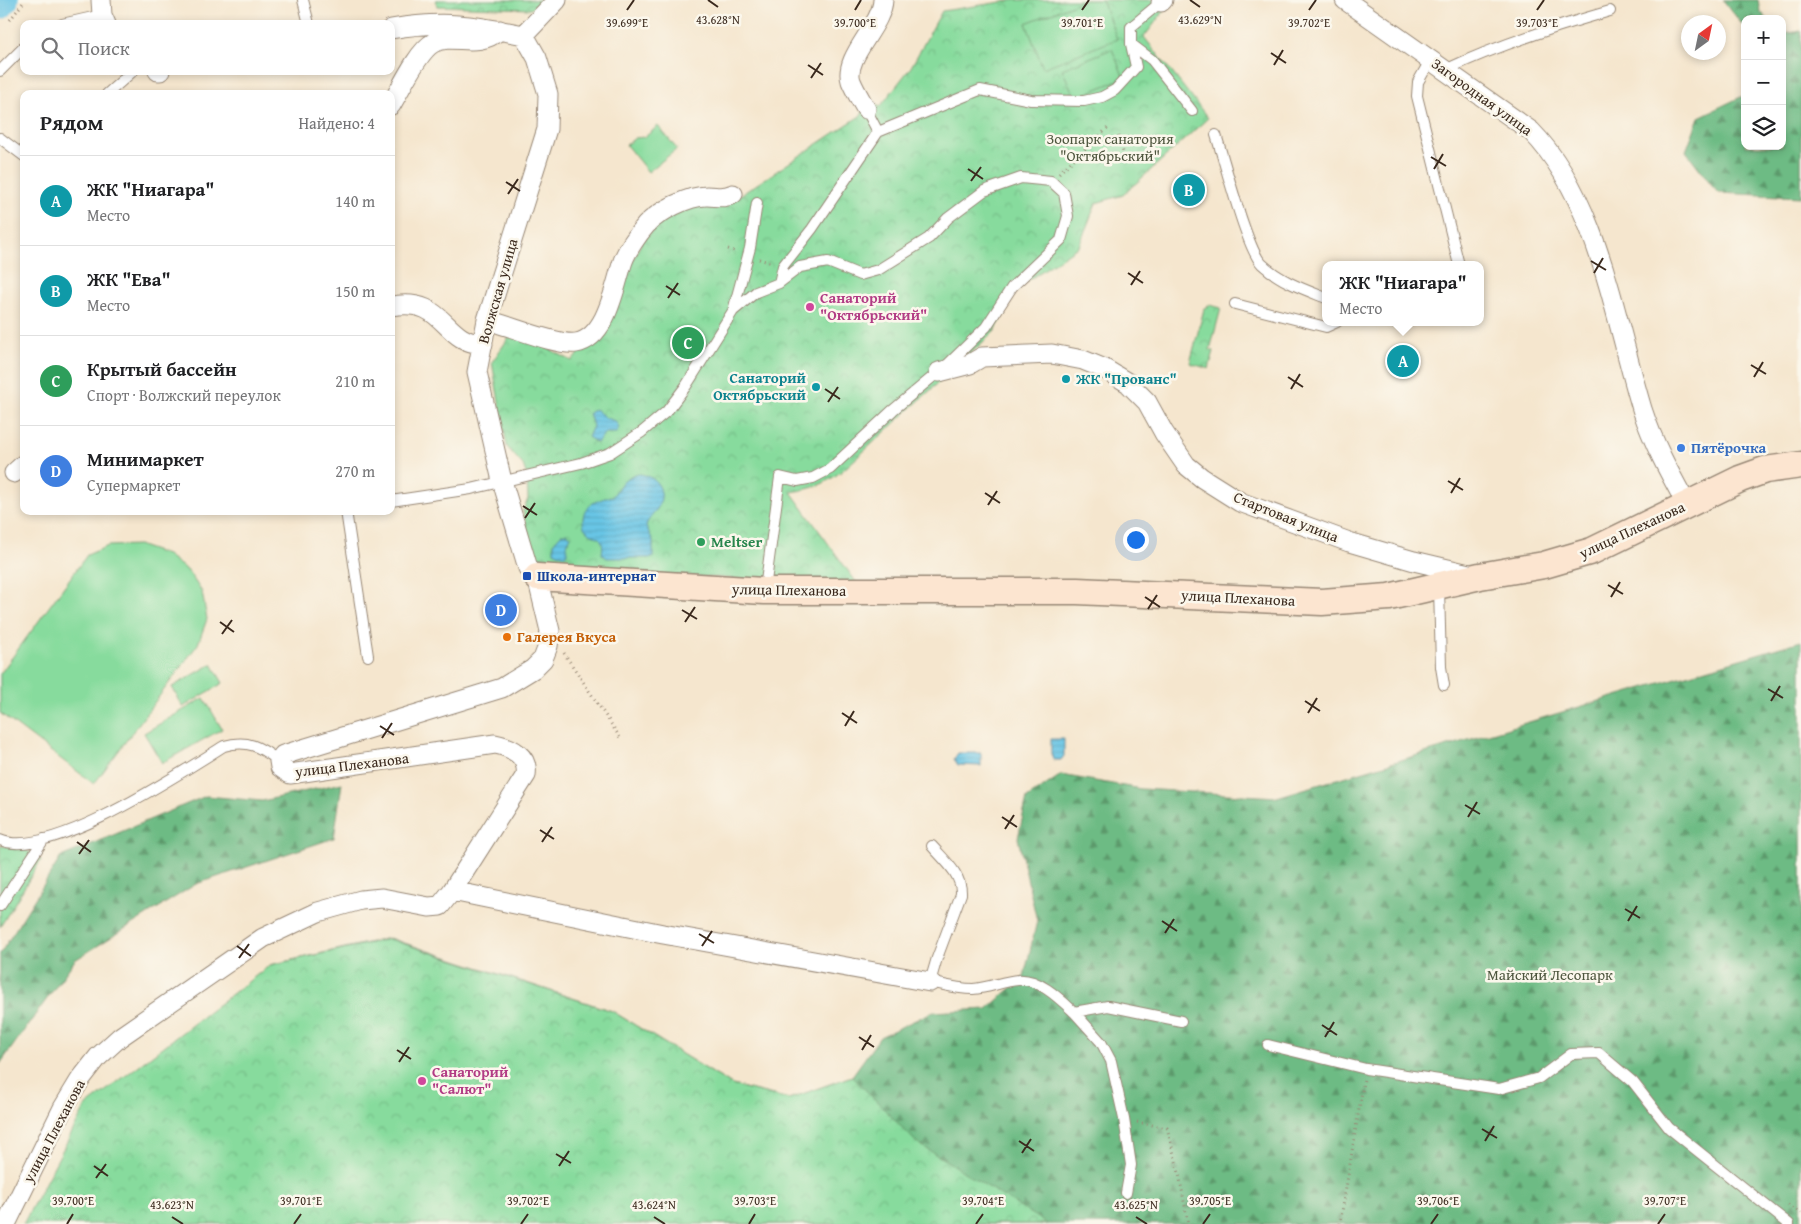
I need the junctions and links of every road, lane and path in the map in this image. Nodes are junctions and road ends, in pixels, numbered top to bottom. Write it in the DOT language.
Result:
graph roads {
  1 [pos="25,0"];
  2 [pos="303,0"];
  3 [pos="555,0"];
  4 [pos="883,0"];
  5 [pos="1345,0"];
  6 [pos="1162,1"];
  7 [pos="1610,11"];
  8 [pos="103,13"];
  9 [pos="10,20"];
  10 [pos="77,20"];
  11 [pos="308,20"];
  12 [pos="395,28"];
  13 [pos="500,30"];
  14 [pos="524,35"];
  15 [pos="1131,44"];
  16 [pos="20,51"];
  17 [pos="1438,65"];
  18 [pos="0,72"];
  19 [pos="129,75"];
  20 [pos="112,90"];
  21 [pos="395,98"];
  22 [pos="866,109"];
  23 [pos="1192,110"];
  24 [pos="1110,126"];
  25 [pos="878,132"];
  26 [pos="1216,135"];
  27 [pos="1119,136"];
  28 [pos="0,138"];
  29 [pos="20,153"];
  30 [pos="1124,156"];
  31 [pos="1051,181"];
  32 [pos="732,194"];
  33 [pos="758,203"];
  34 [pos="1458,261"];
  35 [pos="779,283"];
  36 [pos="1322,296"];
  37 [pos="1235,304"];
  38 [pos="395,305"];
  39 [pos="733,311"];
  40 [pos="487,320"];
  41 [pos="1322,326"];
  42 [pos="482,344"];
  43 [pos="939,372"];
  44 [pos="1801,466"];
  45 [pos="502,481"];
  46 [pos="395,499"];
  47 [pos="1687,505"];
  48 [pos="347,515"];
  49 [pos="1480,576"];
  50 [pos="537,577"];
  51 [pos="1439,586"];
  52 [pos="764,591"];
  53 [pos="550,631"];
  54 [pos="368,656"];
  55 [pos="1444,685"];
  56 [pos="621,739"];
  57 [pos="278,761"];
  58 [pos="44,839"];
  59 [pos="0,840"];
  60 [pos="932,846"];
  61 [pos="452,891"];
  62 [pos="0,906"];
  63 [pos="930,982"];
  64 [pos="1074,1012"];
  65 [pos="1181,1021"];
  66 [pos="1268,1045"];
  67 [pos="1366,1069"];
  68 [pos="1124,1120"];
  69 [pos="1126,1192"];
  70 [pos="6,1224"];
  71 [pos="1188,1224"];
  72 [pos="1340,1224"];
  73 [pos="1789,1224"];
  1 -- 9 [label="path"];
  2 -- 11 [label="lane"];
  3 -- 14 [label="street"];
  4 -- 22 [label="street"];
  5 -- 17 [label="street, Загородная улица"];
  6 -- 15 [label="lane"];
  7 -- 17 [label="lane"];
  8 -- 10 [label="lane"];
  12 -- 13 [label="street"];
  13 -- 14 [label="street"];
  13 -- 21 [label="street"];
  14 -- 40 [label="street, Волжская улица"];
  15 -- 23 [label="lane"];
  15 -- 25 [label="lane"];
  16 -- 18 [label="lane"];
  17 -- 34 [label="lane"];
  17 -- 47 [label="street, Загородная улица"];
  19 -- 20 [label="lane"];
  22 -- 25 [label="lane"];
  24 -- 31 [label="path"];
  25 -- 35 [label="lane"];
  26 -- 36 [label="lane"];
  27 -- 30 [label="path"];
  28 -- 29 [label="lane"];
  31 -- 35 [label="lane"];
  31 -- 43 [label="lane"];
  32 -- 40 [label="street"];
  33 -- 39 [label="lane"];
  35 -- 39 [label="lane"];
  37 -- 41 [label="lane"];
  38 -- 42 [label="street"];
  39 -- 45 [label="lane"];
  40 -- 42 [label="street, Волжская улица"];
  42 -- 45 [label="street, Волжская улица"];
  43 -- 49 [label="street, Стартовая улица"];
  43 -- 52 [label="lane"];
  44 -- 47 [label="street, улица Плеханова"];
  45 -- 46 [label="lane"];
  45 -- 50 [label="street, Волжская улица"];
  47 -- 49 [label="street, улица Плеханова"];
  48 -- 54 [label="lane"];
  49 -- 51 [label="street, улица Плеханова"];
  50 -- 52 [label="street, улица Плеханова"];
  50 -- 53 [label="street, улица Плеханова"];
  51 -- 52 [label="street, улица Плеханова"];
  51 -- 55 [label="lane"];
  53 -- 56 [label="path"];
  53 -- 57 [label="street, улица Плеханова"];
  57 -- 58 [label="lane"];
  57 -- 61 [label="street, улица Плеханова"];
  58 -- 59 [label="lane"];
  58 -- 62 [label="lane"];
  60 -- 63 [label="lane"];
  61 -- 63 [label="street"];
  61 -- 70 [label="street, улица Плеханова"];
  63 -- 64 [label="lane"];
  64 -- 65 [label="lane"];
  64 -- 68 [label="lane"];
  66 -- 67 [label="lane"];
  67 -- 72 [label="path"];
  67 -- 73 [label="lane"];
  68 -- 69 [label="lane"];
  68 -- 71 [label="path"];
}
